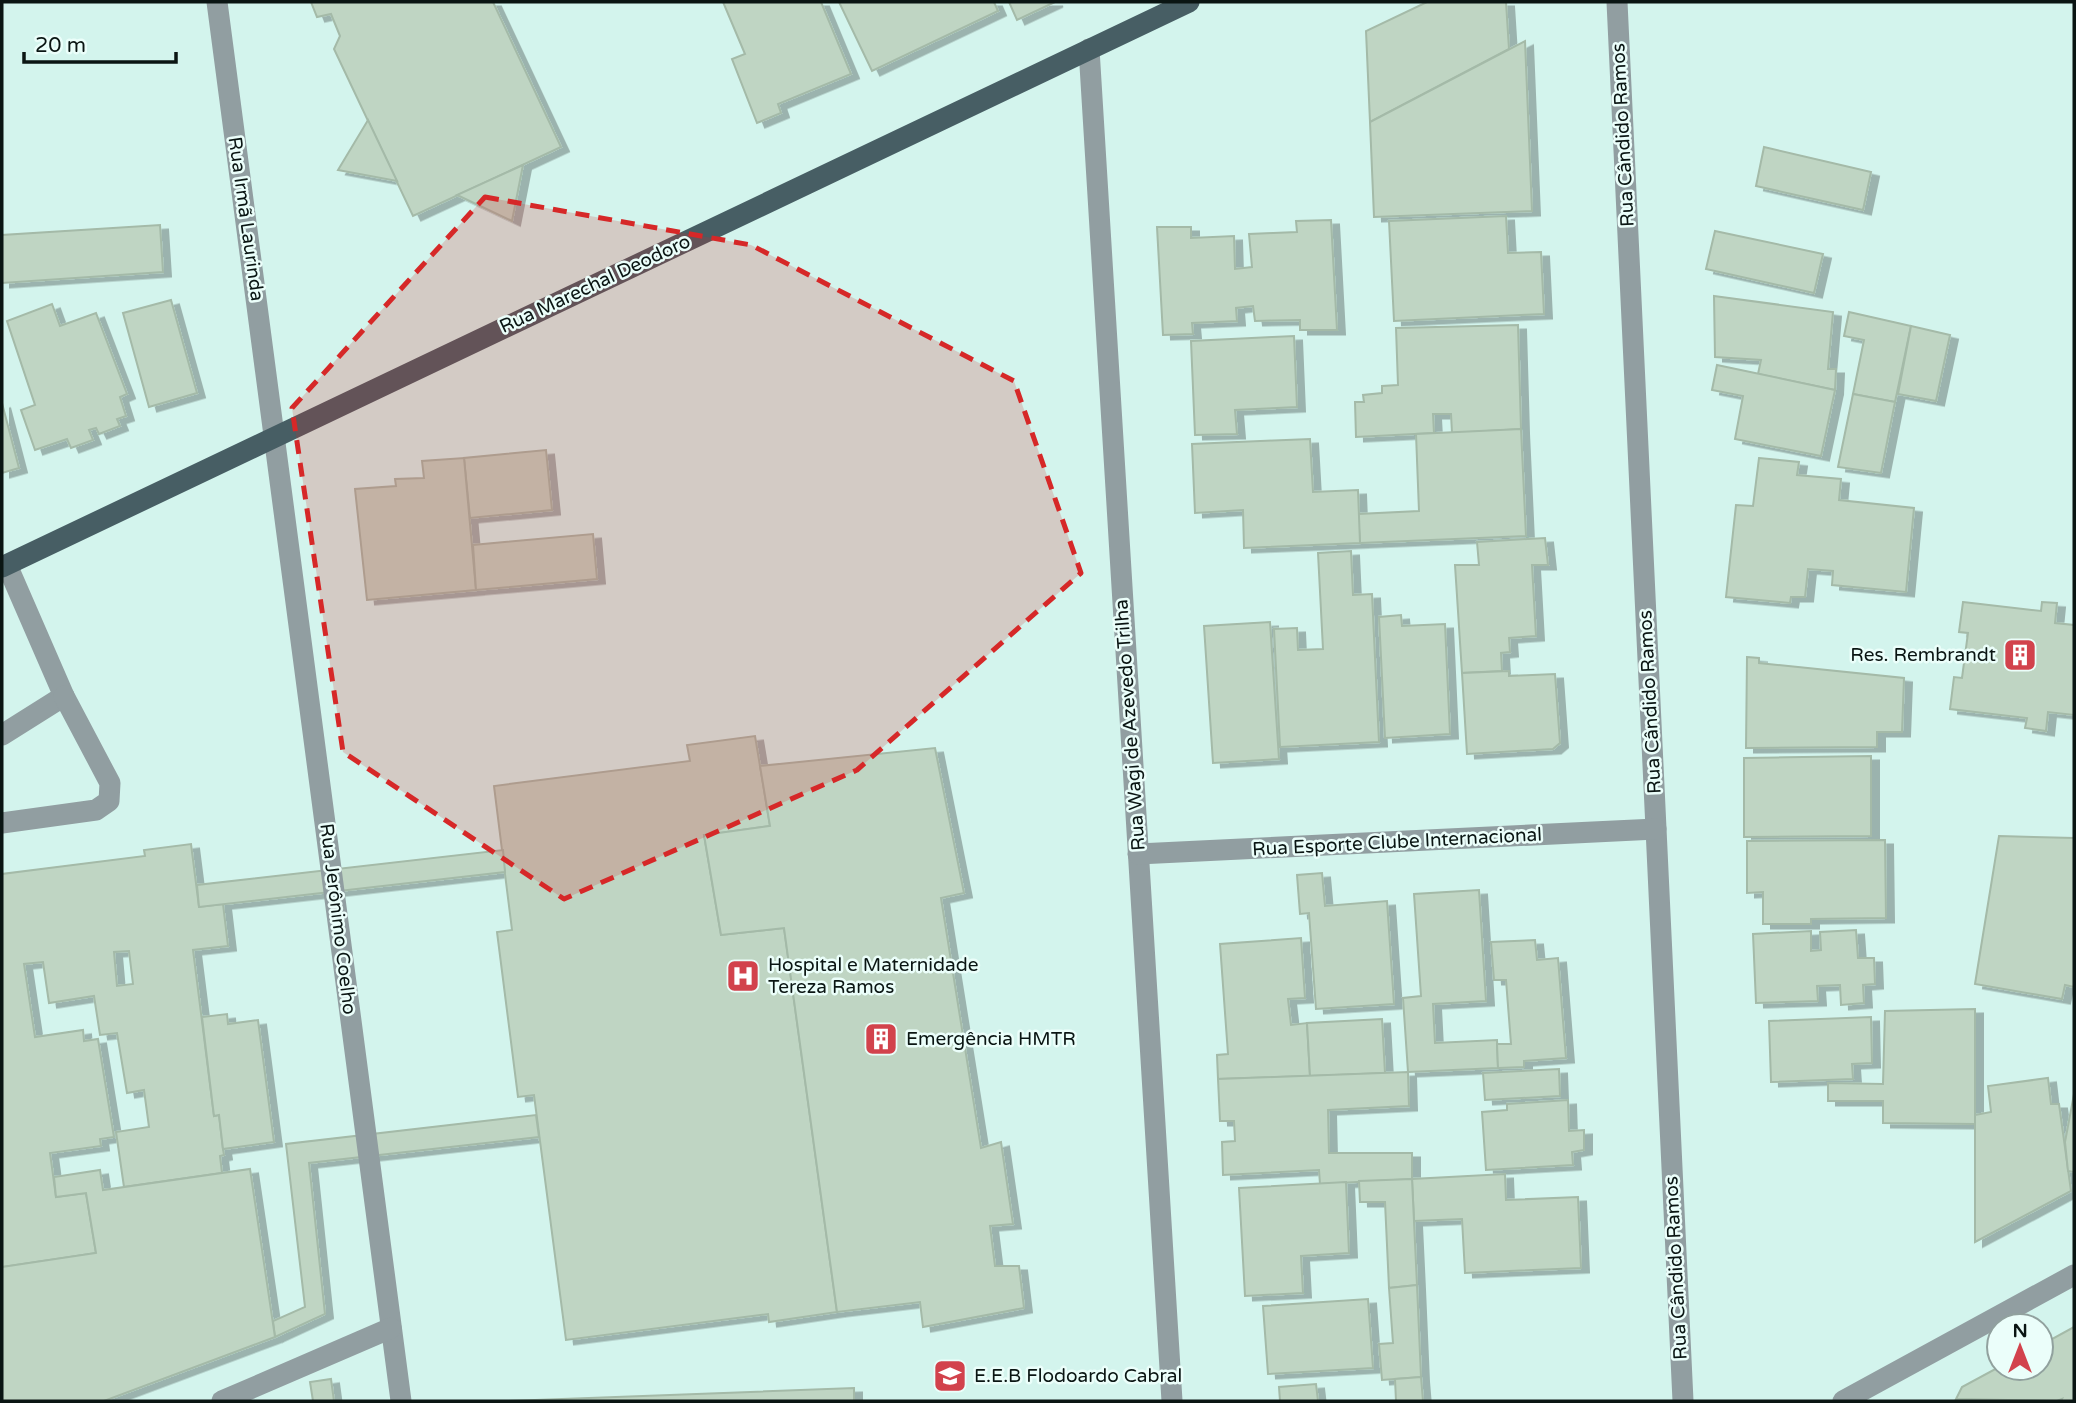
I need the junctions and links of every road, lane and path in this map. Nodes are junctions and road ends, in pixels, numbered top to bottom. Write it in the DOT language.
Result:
graph roads {
  1 [pos="217,2"];
  2 [pos="1189,2"];
  3 [pos="1617,2"];
  4 [pos="1089,49"];
  5 [pos="275,437"];
  6 [pos="4,566"];
  7 [pos="64,696"];
  8 [pos="2,735"];
  9 [pos="2,823"];
  10 [pos="1656,829"];
  11 [pos="1138,854"];
  12 [pos="2074,1275"];
  13 [pos="391,1328"];
  14 [pos="222,1401"];
  15 [pos="401,1401"];
  16 [pos="1172,1401"];
  17 [pos="1683,1401"];
  18 [pos="1843,1401"];
  1 -- 5 [label="street, Rua Irmã Laurinda"];
  2 -- 4 [label="main road, Rua Marechal Deodoro"];
  3 -- 10 [label="street, Rua Cândido Ramos"];
  4 -- 5 [label="main road, Rua Marechal Deodoro"];
  4 -- 11 [label="street, Rua Wagi de Azevedo Trilha"];
  5 -- 6 [label="main road, Rua Marechal Deodoro"];
  5 -- 13 [label="street, Rua Jerônimo Coelho"];
  6 -- 7 [label="street"];
  7 -- 8 [label="street"];
  7 -- 9 [label="street"];
  10 -- 11 [label="street, Rua Esporte Clube Internacional"];
  10 -- 17 [label="street, Rua Cândido Ramos"];
  11 -- 16 [label="street, Rua Wagi de Azevedo Trilha"];
  12 -- 18 [label="street"];
  13 -- 14 [label="street"];
  13 -- 15 [label="street, Rua Jerônimo Coelho"];
}
